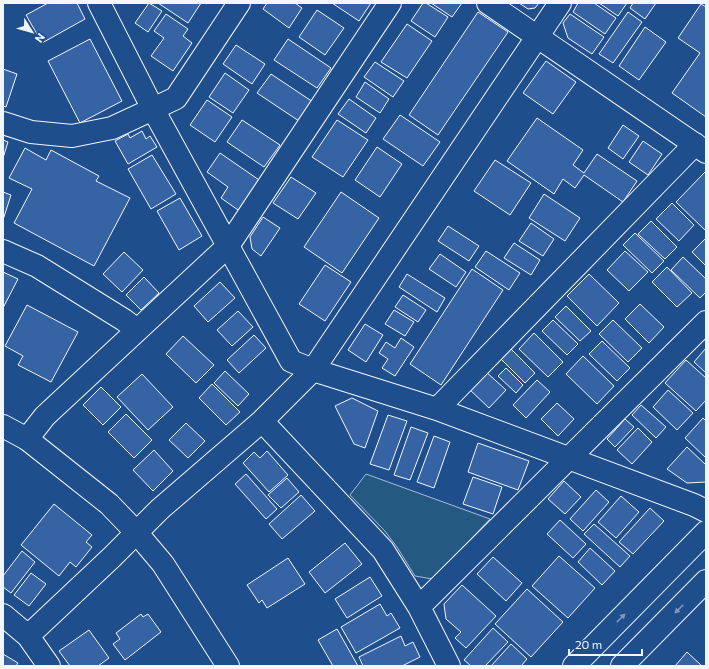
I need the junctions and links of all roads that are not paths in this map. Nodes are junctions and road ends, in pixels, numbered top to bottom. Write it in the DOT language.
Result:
graph roads {
  1 [pos="99,3"];
  2 [pos="239,3"];
  3 [pos="390,3"];
  4 [pos="488,3"];
  5 [pos="560,3"];
  6 [pos="536,36"];
  7 [pos="153,109"];
  8 [pos="3,123"];
  9 [pos="700,148"];
  10 [pos="228,246"];
  11 [pos="3,251"];
  12 [pos="706,322"];
  13 [pos="137,330"];
  14 [pos="313,370"];
  15 [pos="437,409"];
  16 [pos="262,421"];
  17 [pos="3,426"];
  18 [pos="27,439"];
  19 [pos="568,458"];
  20 [pos="706,511"];
  21 [pos="136,532"];
  22 [pos="706,532"];
  23 [pos="706,581"];
  24 [pos="419,607"];
  25 [pos="3,615"];
  26 [pos="28,636"];
  27 [pos="49,666"];
  28 [pos="228,666"];
  29 [pos="449,666"];
  30 [pos="574,666"];
  31 [pos="622,666"];
  1 -- 7 [label="street"];
  2 -- 7 [label="street"];
  3 -- 10 [label="street"];
  4 -- 6 [label="street"];
  5 -- 6 [label="street"];
  6 -- 9 [label="street"];
  6 -- 14 [label="street"];
  7 -- 8 [label="street"];
  7 -- 10 [label="street"];
  9 -- 15 [label="street"];
  10 -- 13 [label="street"];
  10 -- 14 [label="street"];
  11 -- 13 [label="street"];
  12 -- 19 [label="street"];
  13 -- 18 [label="street"];
  14 -- 15 [label="street"];
  14 -- 16 [label="street"];
  15 -- 19 [label="street"];
  16 -- 21 [label="street"];
  16 -- 24 [label="street"];
  17 -- 18 [label="street"];
  18 -- 21 [label="street"];
  19 -- 20 [label="street"];
  19 -- 24 [label="street"];
  21 -- 26 [label="street"];
  21 -- 28 [label="street"];
  30 -- 22 [label="street, one-way"];
  23 -- 31 [label="street, one-way"];
  24 -- 29 [label="street"];
  25 -- 26 [label="street"];
  26 -- 27 [label="street"];
}
